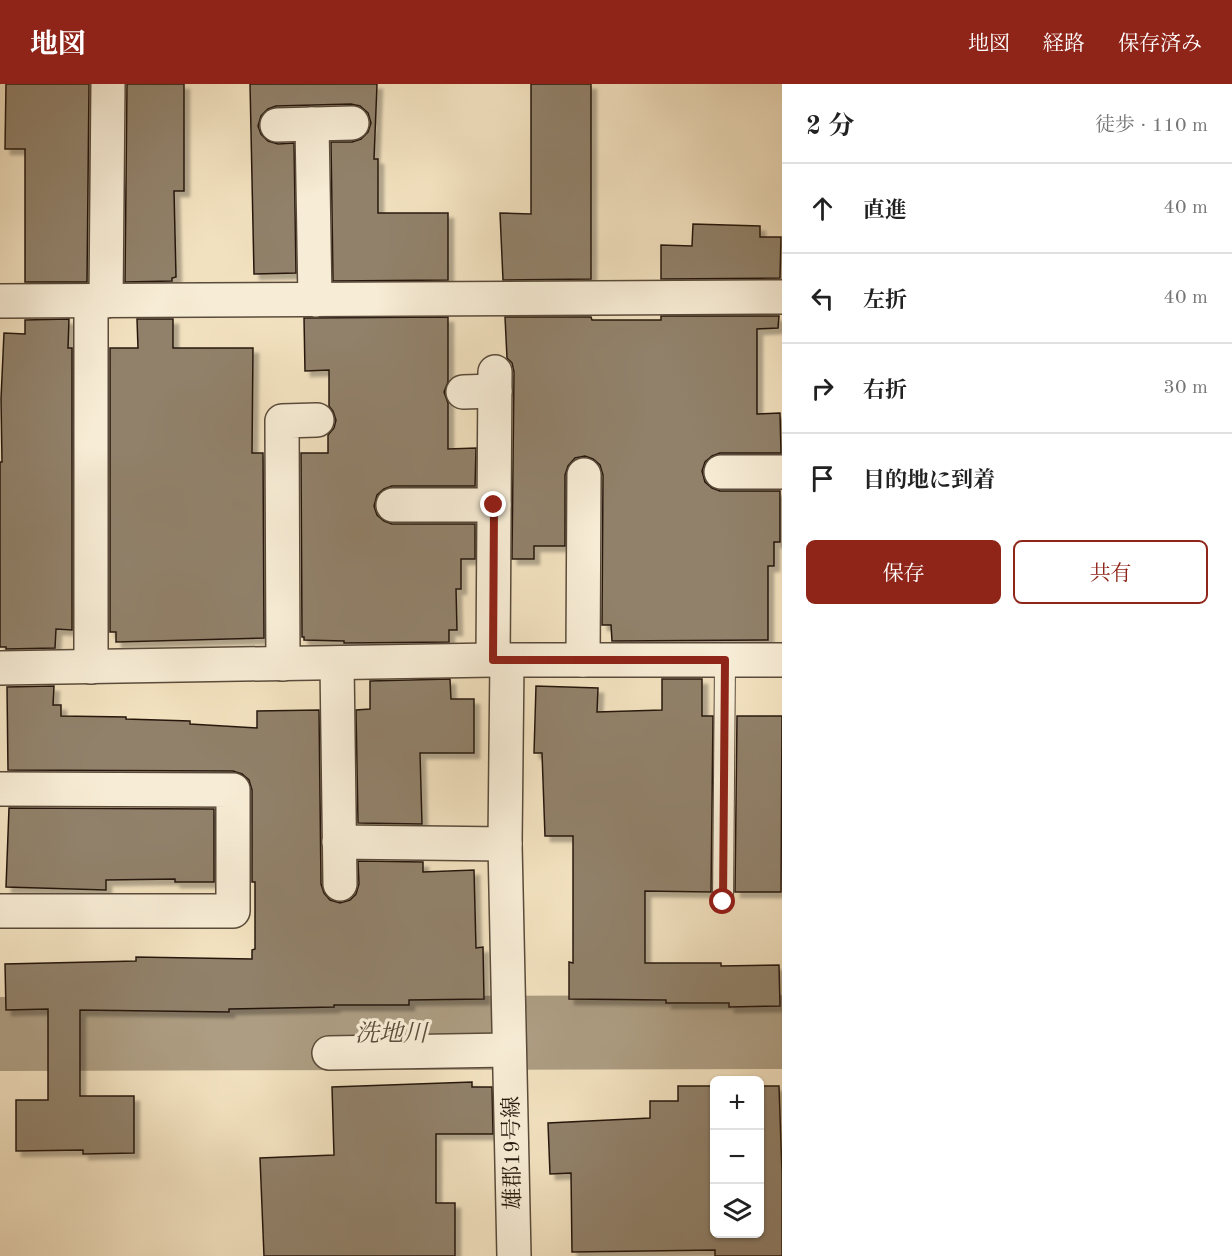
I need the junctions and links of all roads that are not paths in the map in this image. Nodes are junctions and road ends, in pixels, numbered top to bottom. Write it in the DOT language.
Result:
graph roads {
  1 [pos="108,84"];
  2 [pos="352,123"];
  3 [pos="312,124"];
  4 [pos="277,125"];
  5 [pos="782,297"];
  6 [pos="315,300"];
  7 [pos="0,301"];
  8 [pos="98,301"];
  9 [pos="463,392"];
  10 [pos="317,420"];
  11 [pos="721,472"];
  12 [pos="782,472"];
  13 [pos="584,475"];
  14 [pos="393,505"];
  15 [pos="494,505"];
  16 [pos="500,660"];
  17 [pos="583,660"];
  18 [pos="725,660"];
  19 [pos="782,660"];
  20 [pos="337,663"];
  21 [pos="283,664"];
  22 [pos="91,667"];
  23 [pos="0,668"];
  24 [pos="0,789"];
  25 [pos="339,842"];
  26 [pos="505,844"];
  27 [pos="340,884"];
  28 [pos="723,902"];
  29 [pos="0,911"];
  30 [pos="509,1039"];
  31 [pos="329,1053"];
  32 [pos="514,1256"];
  1 -- 8 [label="street"];
  2 -- 3 [label="street"];
  3 -- 4 [label="street"];
  3 -- 6 [label="street"];
  5 -- 6 [label="street"];
  6 -- 8 [label="street"];
  7 -- 8 [label="street"];
  8 -- 22 [label="street"];
  9 -- 15 [label="street, 雄郡19号線"];
  10 -- 21 [label="street"];
  11 -- 12 [label="street"];
  13 -- 17 [label="street"];
  14 -- 15 [label="street"];
  15 -- 16 [label="street, 雄郡19号線"];
  16 -- 17 [label="street"];
  16 -- 20 [label="street"];
  16 -- 26 [label="street, 雄郡19号線"];
  17 -- 18 [label="street"];
  18 -- 19 [label="street"];
  18 -- 28 [label="lane"];
  20 -- 21 [label="street"];
  20 -- 25 [label="street"];
  21 -- 22 [label="street"];
  22 -- 23 [label="street"];
  24 -- 29 [label="street"];
  25 -- 26 [label="street"];
  25 -- 27 [label="street"];
  26 -- 30 [label="street, 雄郡19号線"];
  30 -- 31 [label="street"];
  30 -- 32 [label="street, 雄郡19号線"];
}
